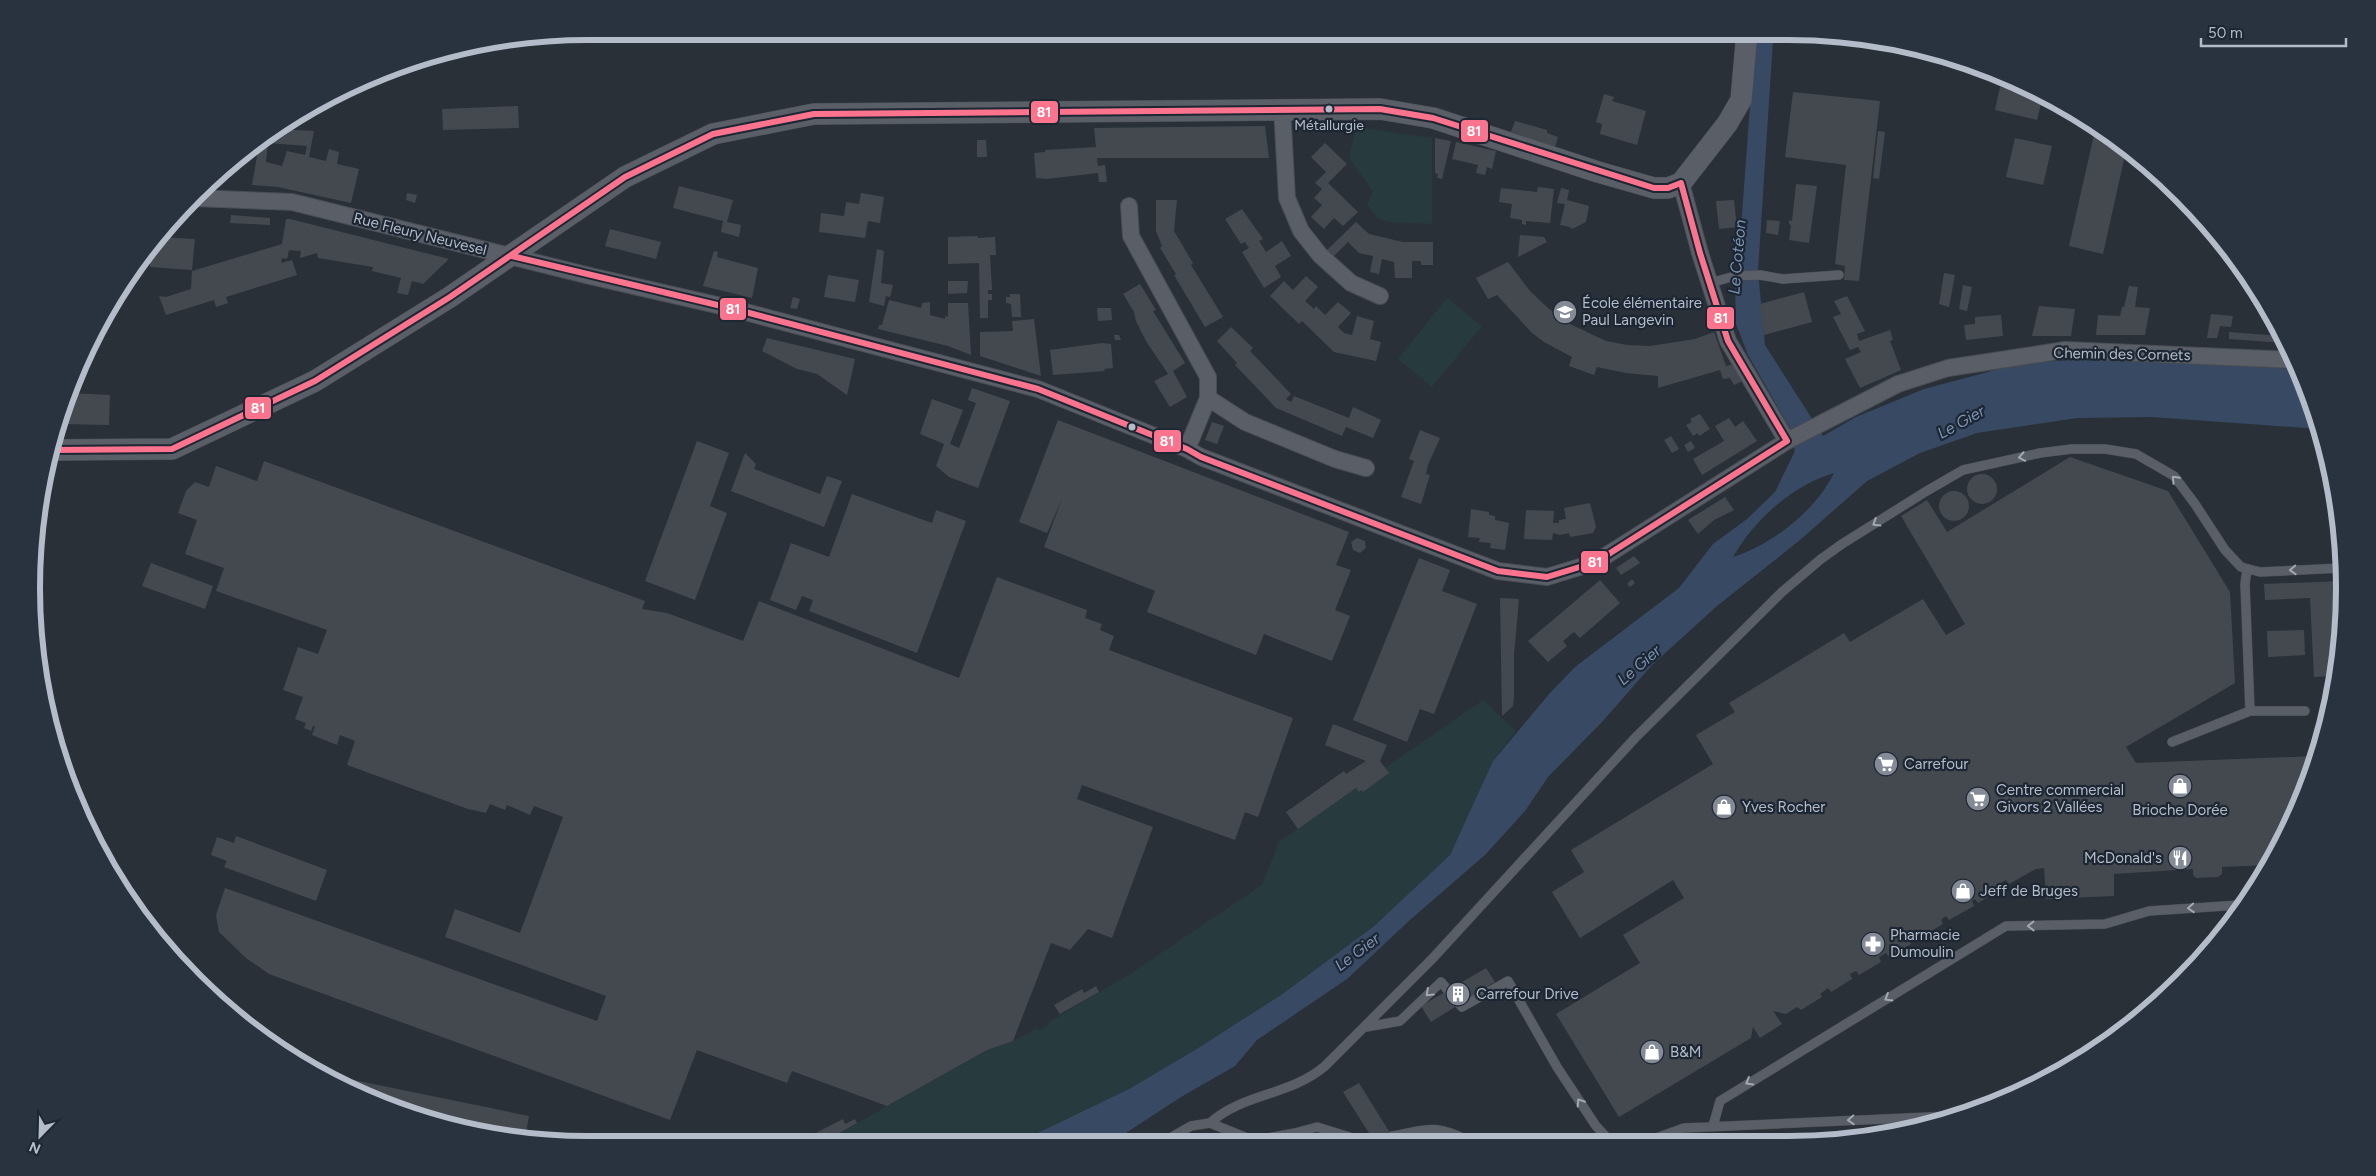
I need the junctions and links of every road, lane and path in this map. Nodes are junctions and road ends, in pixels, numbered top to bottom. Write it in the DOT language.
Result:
graph roads {
  1 [pos="1746,40"];
  2 [pos="1282,108"];
  3 [pos="1681,183"];
  4 [pos="204,198"];
  5 [pos="1129,206"];
  6 [pos="512,256"];
  7 [pos="1839,275"];
  8 [pos="1710,283"];
  9 [pos="1380,296"];
  10 [pos="2285,360"];
  11 [pos="1208,398"];
  12 [pos="1788,441"];
  13 [pos="1188,449"];
  14 [pos="58,450"];
  15 [pos="1366,468"];
  16 [pos="2335,568"];
  17 [pos="2247,569"];
  18 [pos="2250,711"];
  19 [pos="2305,711"];
  20 [pos="2172,742"];
  21 [pos="2235,905"];
  22 [pos="1366,1027"];
  23 [pos="1930,1117"];
  24 [pos="1210,1123"];
  25 [pos="1713,1126"];
  26 [pos="1296,1133"];
  27 [pos="1174,1136"];
  28 [pos="1244,1136"];
  29 [pos="1279,1136"];
  30 [pos="1299,1136"];
  31 [pos="1346,1136"];
  32 [pos="1392,1136"];
  33 [pos="1460,1136"];
  34 [pos="1605,1136"];
  35 [pos="1662,1136"];
  1 -- 3 [label="street"];
  2 -- 3 [label="street"];
  2 -- 6 [label="street"];
  2 -- 9 [label="street"];
  3 -- 8 [label="street"];
  4 -- 6 [label="street, Rue Fleury Neuvesel"];
  5 -- 11 [label="street"];
  6 -- 13 [label="street, Rue Fleury Neuvesel"];
  6 -- 14 [label="street"];
  7 -- 8 [label="lane"];
  8 -- 12 [label="street"];
  10 -- 12 [label="street, Chemin des Cornets"];
  11 -- 13 [label="street"];
  11 -- 15 [label="street"];
  12 -- 13 [label="street, Rue Fleury Neuvesel"];
  16 -- 17 [label="lane, one-way"];
  17 -- 18 [label="lane"];
  17 -- 22 [label="lane, one-way"];
  18 -- 19 [label="lane"];
  18 -- 20 [label="lane"];
  21 -- 25 [label="lane, one-way"];
  22 -- 24 [label="lane"];
  34 -- 22 [label="lane, one-way"];
  23 -- 25 [label="lane, one-way"];
  24 -- 27 [label="lane"];
  24 -- 28 [label="lane"];
  25 -- 35 [label="lane"];
  26 -- 29 [label="lane"];
  26 -- 30 [label="lane"];
  26 -- 31 [label="lane"];
  32 -- 33 [label="lane"];
}
